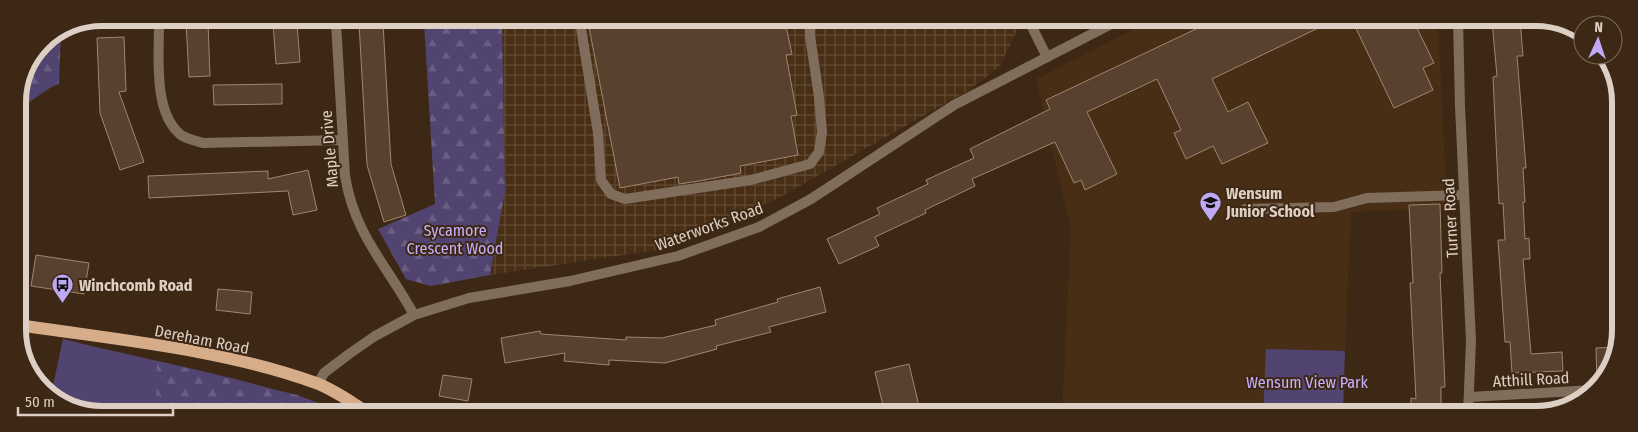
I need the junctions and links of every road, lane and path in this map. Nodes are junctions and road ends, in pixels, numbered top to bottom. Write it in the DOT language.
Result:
graph roads {
  1 [pos="159,26"];
  2 [pos="336,26"];
  3 [pos="581,26"];
  4 [pos="810,26"];
  5 [pos="1032,26"];
  6 [pos="1106,26"];
  7 [pos="1458,26"];
  8 [pos="1047,57"];
  9 [pos="343,140"];
  10 [pos="1464,195"];
  11 [pos="1245,209"];
  12 [pos="414,315"];
  13 [pos="26,326"];
  14 [pos="318,384"];
  15 [pos="1581,391"];
  16 [pos="1470,397"];
  17 [pos="357,406"];
  18 [pos="1469,406"];
  1 -- 9 [label="street"];
  2 -- 9 [label="street, Maple Drive"];
  3 -- 4 [label="street"];
  5 -- 8 [label="street"];
  6 -- 8 [label="street, Waterworks Road"];
  7 -- 10 [label="street, Turner Road"];
  8 -- 12 [label="street, Waterworks Road"];
  9 -- 12 [label="street, Maple Drive"];
  10 -- 11 [label="street"];
  10 -- 16 [label="street, Turner Road"];
  12 -- 14 [label="street, Waterworks Road"];
  13 -- 14 [label="main road, Dereham Road"];
  14 -- 17 [label="main road, Dereham Road"];
  15 -- 16 [label="street, Atthill Road"];
  16 -- 18 [label="street, Turner Road"];
}
